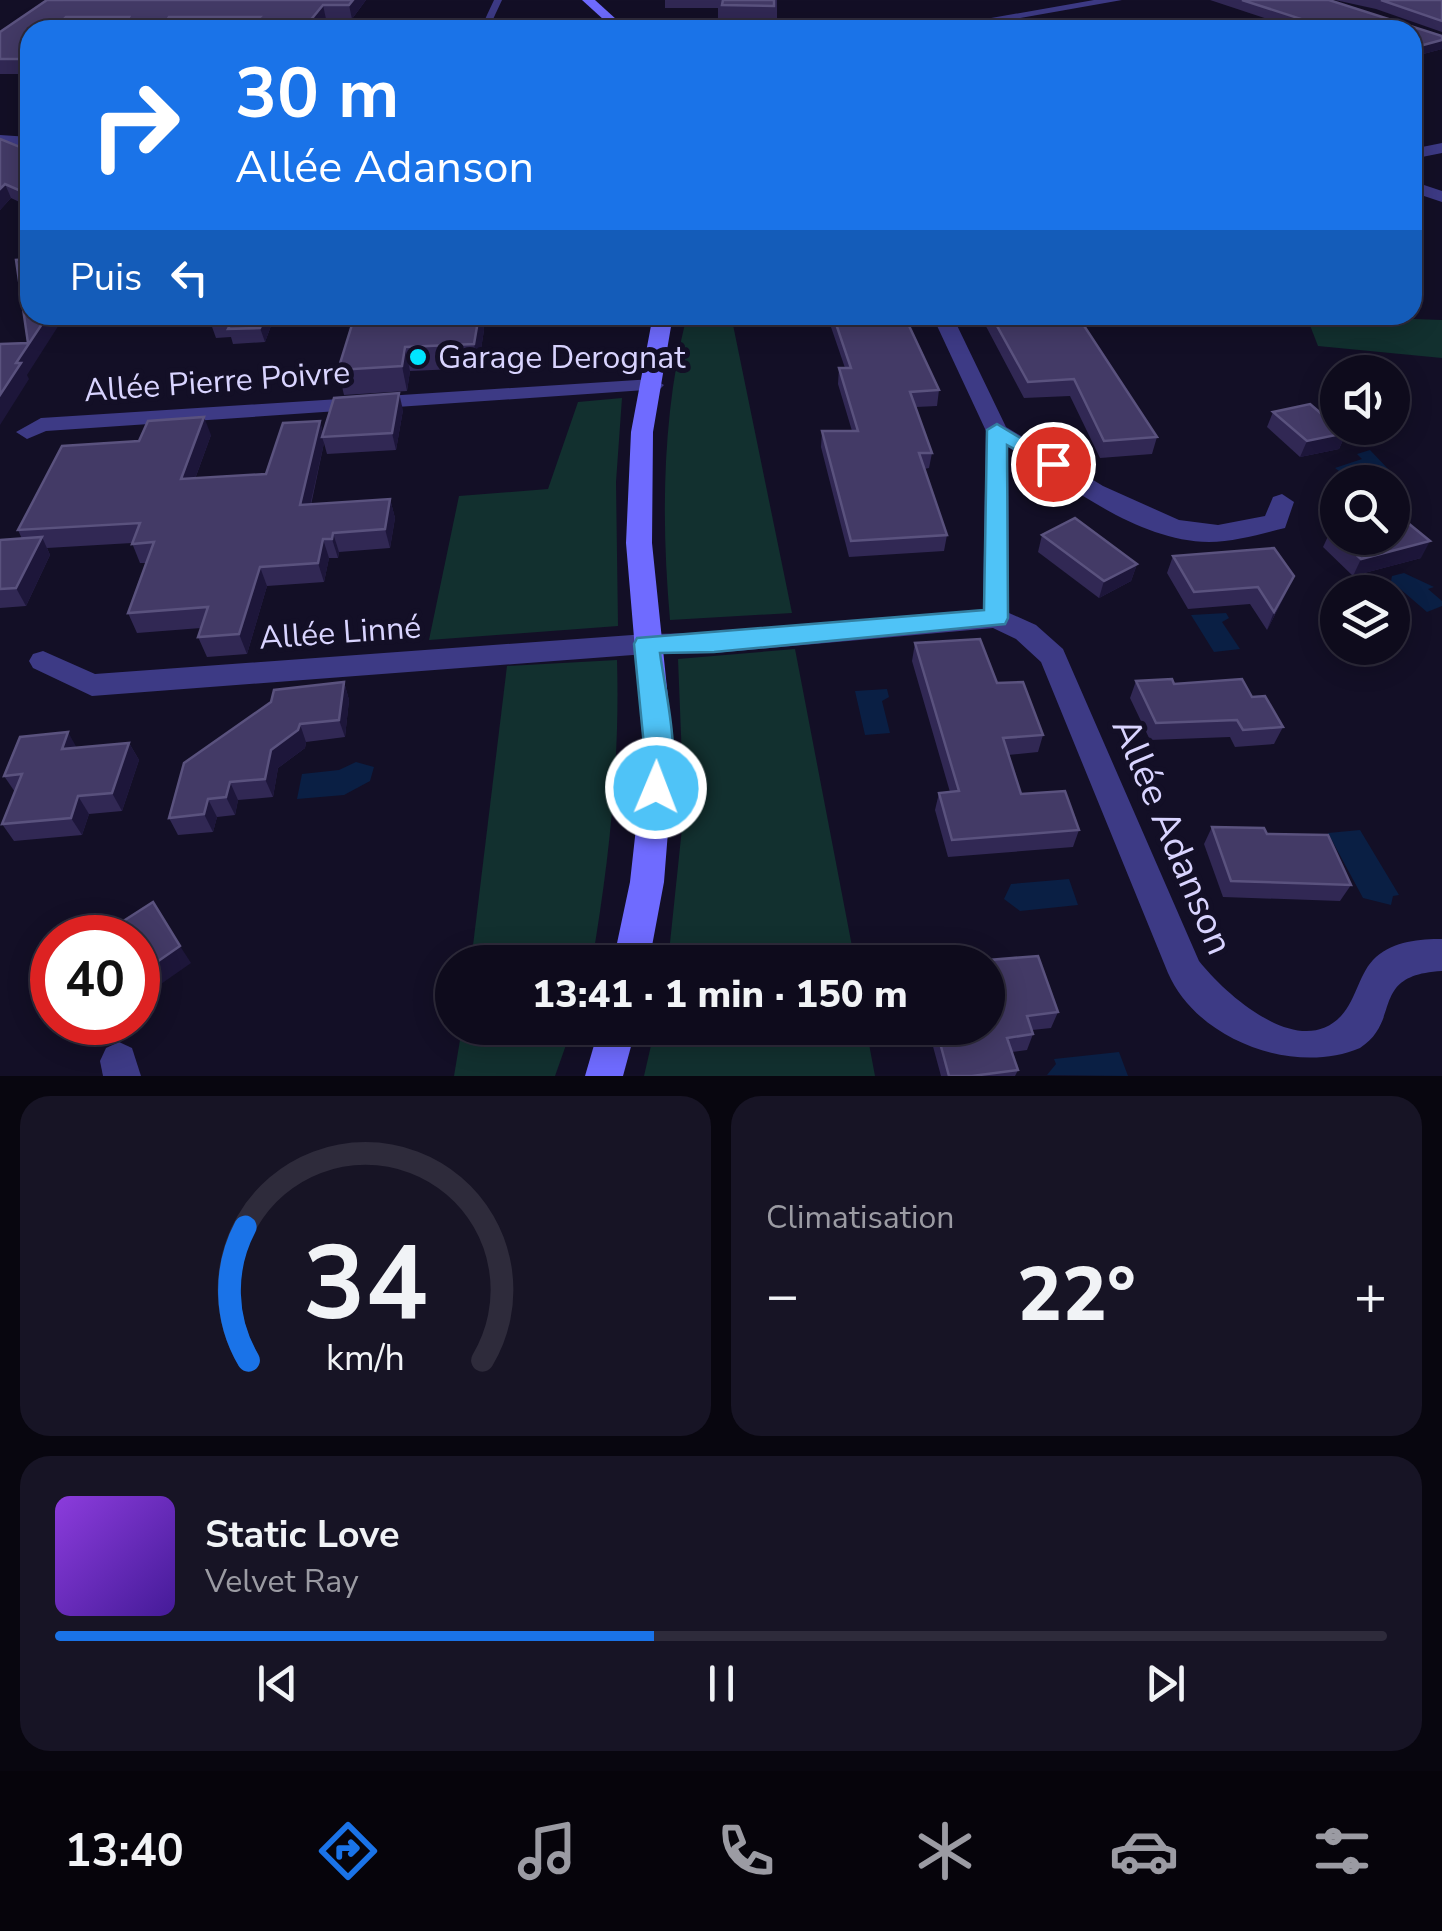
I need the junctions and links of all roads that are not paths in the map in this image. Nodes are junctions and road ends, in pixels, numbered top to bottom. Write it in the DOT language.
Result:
graph roads {
  1 [pos="588,0"];
  2 [pos="1116,0"];
  3 [pos="611,20"];
  4 [pos="991,20"];
  5 [pos="454,325"];
  6 [pos="660,325"];
  7 [pos="947,325"];
  8 [pos="440,326"];
  9 [pos="652,385"];
  10 [pos="997,430"];
  11 [pos="27,432"];
  12 [pos="1282,502"];
  13 [pos="996,618"];
  14 [pos="646,644"];
  15 [pos="44,661"];
  16 [pos="634,945"];
  17 [pos="1442,955"];
  18 [pos="613,1045"];
  19 [pos="604,1076"];
  1 -- 3 [label="street"];
  2 -- 4 [label="street"];
  5 -- 8 [label="lane"];
  6 -- 9 [label="street"];
  7 -- 10 [label="street"];
  9 -- 11 [label="street, Allée Pierre Poivre"];
  9 -- 14 [label="street"];
  10 -- 12 [label="street"];
  10 -- 13 [label="street"];
  13 -- 14 [label="street"];
  13 -- 17 [label="street, Allée Adanson"];
  14 -- 15 [label="street, Allée Linné"];
  14 -- 16 [label="street"];
  18 -- 19 [label="street"];
}
